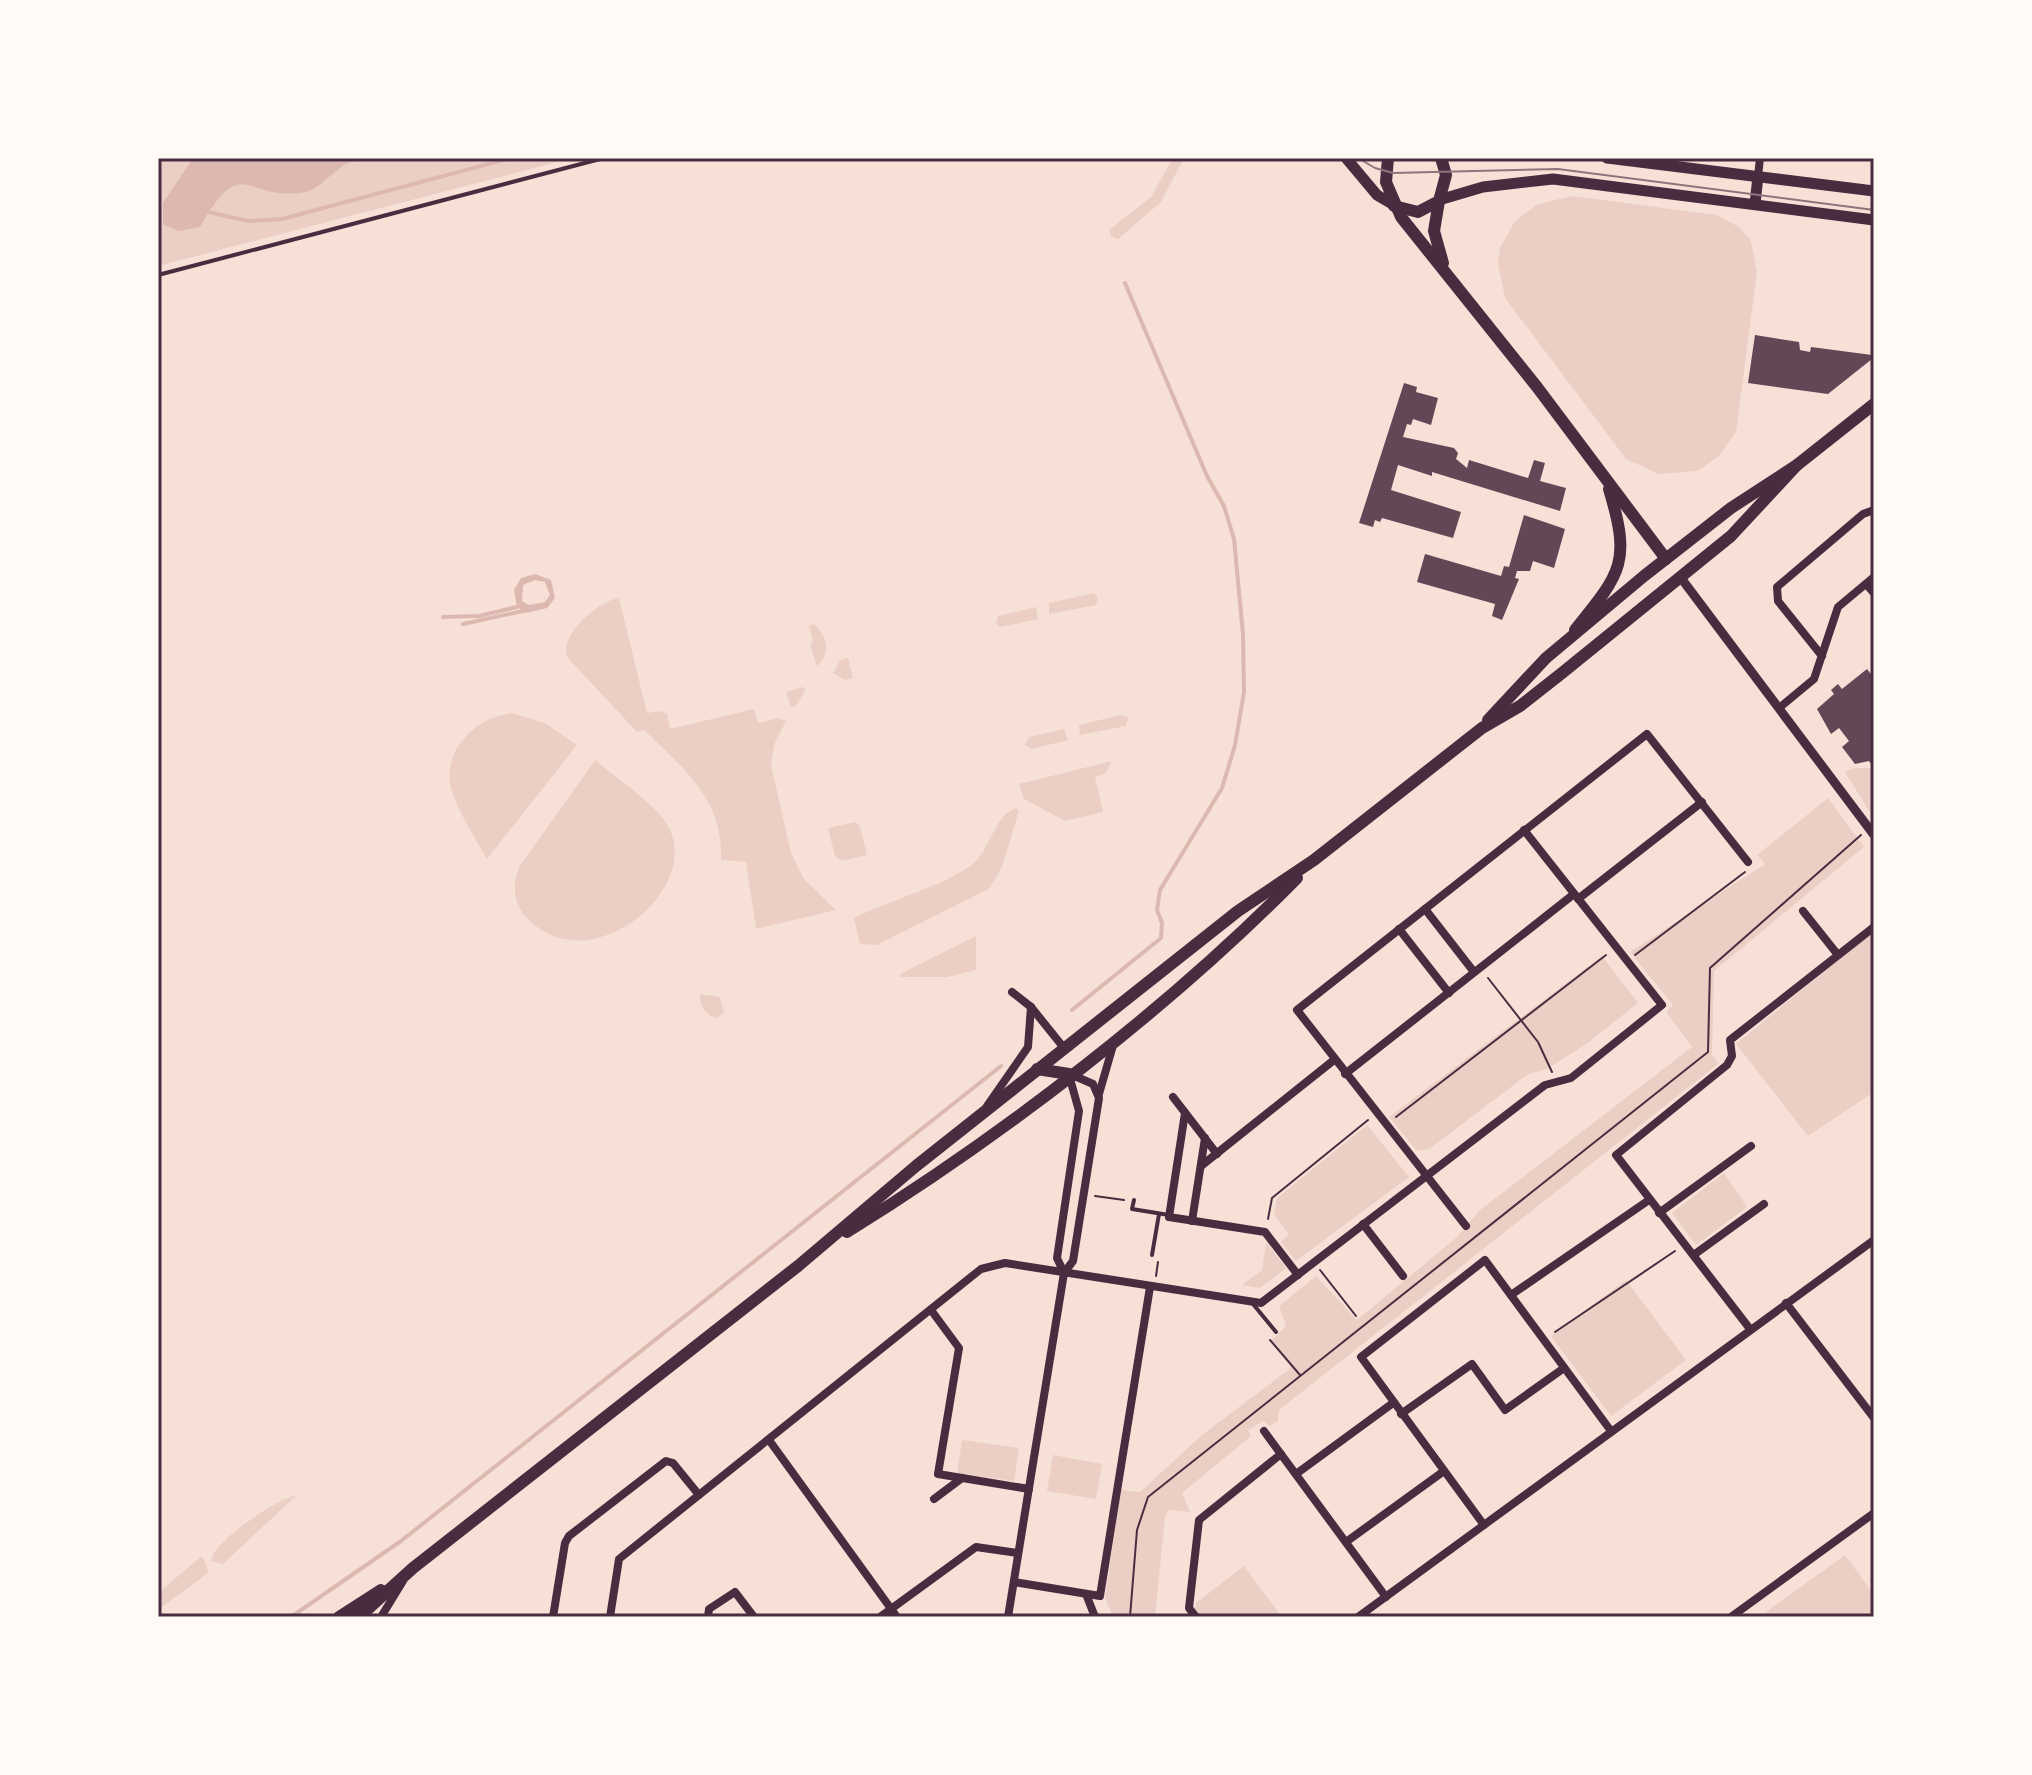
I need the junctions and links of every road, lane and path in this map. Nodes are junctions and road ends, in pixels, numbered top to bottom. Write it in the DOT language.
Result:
graph roads {
  1 [pos="604,158"];
  2 [pos="1346,158"];
  3 [pos="1388,158"];
  4 [pos="1441,158"];
  5 [pos="1607,158"];
  6 [pos="1760,158"];
  7 [pos="1758,176"];
  8 [pos="1874,191"];
  9 [pos="1439,200"];
  10 [pos="1755,204"];
  11 [pos="1394,206"];
  12 [pos="1874,220"];
  13 [pos="1445,270"];
  14 [pos="158,275"];
  15 [pos="1874,404"];
  16 [pos="1797,465"];
  17 [pos="1606,480"];
  18 [pos="1874,510"];
  19 [pos="1666,559"];
  20 [pos="1874,577"];
  21 [pos="1681,578"];
  22 [pos="1866,584"];
  23 [pos="1874,593"];
  24 [pos="1565,642"];
  25 [pos="1822,656"];
  26 [pos="1562,673"];
  27 [pos="1526,679"];
  28 [pos="1779,708"];
  29 [pos="1482,728"];
  30 [pos="1702,802"];
  31 [pos="1524,830"];
  32 [pos="1870,833"];
  33 [pos="1314,860"];
  34 [pos="1751,863"];
  35 [pos="1576,897"];
  36 [pos="1425,909"];
  37 [pos="1803,911"];
  38 [pos="1874,927"];
  39 [pos="1399,929"];
  40 [pos="1617,947"];
  41 [pos="1838,955"];
  42 [pos="1627,960"];
  43 [pos="1477,970"];
  44 [pos="1012,992"];
  45 [pos="1449,993"];
  46 [pos="1031,1007"];
  47 [pos="1520,1020"];
  48 [pos="1116,1038"];
  49 [pos="1064,1048"];
  50 [pos="1334,1060"];
  51 [pos="1037,1069"];
  52 [pos="1069,1074"];
  53 [pos="1345,1074"];
  54 [pos="1555,1082"];
  55 [pos="1173,1097"];
  56 [pos="1099,1098"];
  57 [pos="982,1113"];
  58 [pos="1185,1113"];
  59 [pos="1376,1114"];
  60 [pos="1386,1125"];
  61 [pos="1205,1138"];
  62 [pos="1751,1146"];
  63 [pos="1217,1154"];
  64 [pos="1201,1166"];
  65 [pos="1426,1176"];
  66 [pos="1068,1194"];
  67 [pos="1084,1195"];
  68 [pos="1649,1200"];
  69 [pos="1134,1201"];
  70 [pos="1764,1204"];
  71 [pos="1159,1213"];
  72 [pos="1659,1213"];
  73 [pos="1169,1215"];
  74 [pos="1192,1221"];
  75 [pos="1363,1224"];
  76 [pos="1466,1226"];
  77 [pos="1265,1232"];
  78 [pos="1874,1240"];
  79 [pos="1684,1244"];
  80 [pos="1695,1254"];
  81 [pos="1152,1255"];
  82 [pos="1314,1263"];
  83 [pos="798,1266"];
  84 [pos="1064,1273"];
  85 [pos="1298,1275"];
  86 [pos="1403,1276"];
  87 [pos="1150,1287"];
  88 [pos="1511,1295"];
  89 [pos="1786,1303"];
  90 [pos="1253,1304"];
  91 [pos="931,1310"];
  92 [pos="1356,1316"];
  93 [pos="1750,1329"];
  94 [pos="1276,1332"];
  95 [pos="1269,1339"];
  96 [pos="1544,1340"];
  97 [pos="1564,1368"];
  98 [pos="1300,1376"];
  99 [pos="1393,1403"];
  100 [pos="1401,1414"];
  101 [pos="1874,1418"];
  102 [pos="1264,1431"];
  103 [pos="1611,1431"];
  104 [pos="769,1440"];
  105 [pos="1281,1454"];
  106 [pos="1444,1471"];
  107 [pos="1296,1474"];
  108 [pos="962,1478"];
  109 [pos="1029,1489"];
  110 [pos="699,1495"];
  111 [pos="934,1499"];
  112 [pos="1874,1513"];
  113 [pos="1484,1525"];
  114 [pos="1346,1542"];
  115 [pos="1018,1553"];
  116 [pos="411,1570"];
  117 [pos="1014,1582"];
  118 [pos="1086,1594"];
  119 [pos="1386,1597"];
  120 [pos="894,1613"];
  121 [pos="339,1617"];
  122 [pos="359,1617"];
  123 [pos="381,1617"];
  124 [pos="553,1617"];
  125 [pos="610,1617"];
  126 [pos="708,1617"];
  127 [pos="754,1617"];
  128 [pos="880,1617"];
  129 [pos="1008,1617"];
  130 [pos="1095,1617"];
  131 [pos="1130,1617"];
  132 [pos="1196,1617"];
  133 [pos="1358,1617"];
  134 [pos="1731,1617"];
  1 -- 14 [label="lane"];
  2 -- 11 [label="main road"];
  3 -- 11 [label="main road"];
  4 -- 9 [label="main road"];
  5 -- 7 [label="main road"];
  6 -- 7 [label="street"];
  7 -- 8 [label="main road"];
  7 -- 10 [label="main road"];
  9 -- 10 [label="main road"];
  9 -- 11 [label="main road"];
  9 -- 13 [label="main road"];
  10 -- 12 [label="main road"];
  11 -- 13 [label="main road"];
  13 -- 17 [label="main road"];
  15 -- 16 [label="main road"];
  16 -- 19 [label="main road"];
  16 -- 21 [label="main road"];
  17 -- 19 [label="main road"];
  17 -- 24 [label="main road"];
  18 -- 25 [label="street"];
  19 -- 21 [label="main road"];
  19 -- 24 [label="main road"];
  20 -- 22 [label="street"];
  21 -- 26 [label="main road"];
  21 -- 28 [label="street"];
  22 -- 23 [label="street"];
  22 -- 25 [label="street"];
  24 -- 27 [label="main road"];
  25 -- 28 [label="street"];
  26 -- 27 [label="main road"];
  26 -- 29 [label="main road"];
  27 -- 29 [label="main road"];
  28 -- 32 [label="street"];
  29 -- 33 [label="main road"];
  30 -- 31 [label="street"];
  30 -- 34 [label="street"];
  30 -- 35 [label="street"];
  31 -- 35 [label="street"];
  31 -- 36 [label="street"];
  32 -- 98 [label="path"];
  33 -- 48 [label="main road"];
  33 -- 49 [label="main road"];
  34 -- 42 [label="path"];
  35 -- 40 [label="street"];
  35 -- 43 [label="street"];
  36 -- 39 [label="street"];
  36 -- 43 [label="street"];
  37 -- 41 [label="street"];
  38 -- 41 [label="street"];
  39 -- 45 [label="street"];
  39 -- 50 [label="street"];
  40 -- 42 [label="street"];
  40 -- 47 [label="path"];
  41 -- 68 [label="street"];
  42 -- 54 [label="street"];
  43 -- 45 [label="street"];
  43 -- 47 [label="path"];
  44 -- 46 [label="street"];
  45 -- 53 [label="street"];
  46 -- 49 [label="street"];
  46 -- 57 [label="street"];
  47 -- 54 [label="path"];
  47 -- 60 [label="path"];
  48 -- 52 [label="main road"];
  48 -- 56 [label="street"];
  49 -- 51 [label="main road"];
  49 -- 52 [label="main road"];
  50 -- 53 [label="street"];
  50 -- 63 [label="street"];
  51 -- 52 [label="main road"];
  51 -- 57 [label="main road"];
  52 -- 56 [label="street"];
  52 -- 66 [label="street"];
  52 -- 83 [label="main road"];
  53 -- 59 [label="street"];
  54 -- 65 [label="street"];
  55 -- 58 [label="street"];
  56 -- 67 [label="street"];
  57 -- 83 [label="main road"];
  58 -- 61 [label="street"];
  58 -- 73 [label="street"];
  59 -- 60 [label="street"];
  59 -- 77 [label="path"];
  60 -- 65 [label="street"];
  61 -- 63 [label="street"];
  61 -- 64 [label="street"];
  62 -- 72 [label="street"];
  63 -- 64 [label="street"];
  64 -- 74 [label="street"];
  65 -- 75 [label="street"];
  65 -- 76 [label="street"];
  66 -- 67 [label="street"];
  66 -- 84 [label="street"];
  67 -- 69 [label="path"];
  67 -- 84 [label="street"];
  68 -- 72 [label="street"];
  68 -- 88 [label="street"];
  69 -- 71 [label="lane"];
  70 -- 80 [label="street"];
  71 -- 73 [label="lane"];
  71 -- 81 [label="lane"];
  72 -- 79 [label="street"];
  73 -- 74 [label="street"];
  74 -- 77 [label="street"];
  75 -- 82 [label="street"];
  75 -- 86 [label="street"];
  77 -- 85 [label="street"];
  78 -- 89 [label="street"];
  79 -- 80 [label="street"];
  79 -- 96 [label="path"];
  80 -- 93 [label="street"];
  82 -- 85 [label="street"];
  82 -- 92 [label="path"];
  83 -- 116 [label="main road"];
  84 -- 87 [label="street"];
  84 -- 91 [label="street"];
  84 -- 109 [label="street"];
  85 -- 90 [label="street"];
  87 -- 90 [label="street"];
  87 -- 118 [label="street"];
  88 -- 96 [label="street"];
  88 -- 99 [label="street"];
  89 -- 93 [label="street"];
  89 -- 101 [label="street"];
  90 -- 94 [label="lane"];
  91 -- 104 [label="street"];
  91 -- 108 [label="street"];
  93 -- 103 [label="street"];
  95 -- 98 [label="path"];
  96 -- 97 [label="street"];
  97 -- 100 [label="street"];
  97 -- 103 [label="street"];
  98 -- 131 [label="path"];
  99 -- 100 [label="street"];
  99 -- 107 [label="street"];
  100 -- 106 [label="street"];
  102 -- 105 [label="street"];
  103 -- 113 [label="street"];
  104 -- 110 [label="street"];
  104 -- 120 [label="street"];
  105 -- 107 [label="street"];
  105 -- 132 [label="street"];
  106 -- 113 [label="street"];
  106 -- 114 [label="street"];
  107 -- 114 [label="street"];
  108 -- 109 [label="street"];
  108 -- 111 [label="street"];
  109 -- 115 [label="street"];
  110 -- 124 [label="street"];
  110 -- 125 [label="street"];
  112 -- 134 [label="street"];
  113 -- 119 [label="street"];
  114 -- 119 [label="street"];
  115 -- 117 [label="street"];
  115 -- 120 [label="street"];
  116 -- 121 [label="main road"];
  116 -- 122 [label="main road"];
  116 -- 123 [label="street"];
  117 -- 118 [label="street"];
  117 -- 129 [label="street"];
  118 -- 130 [label="street"];
  119 -- 133 [label="street"];
  120 -- 128 [label="street"];
  126 -- 127 [label="street"];
}
